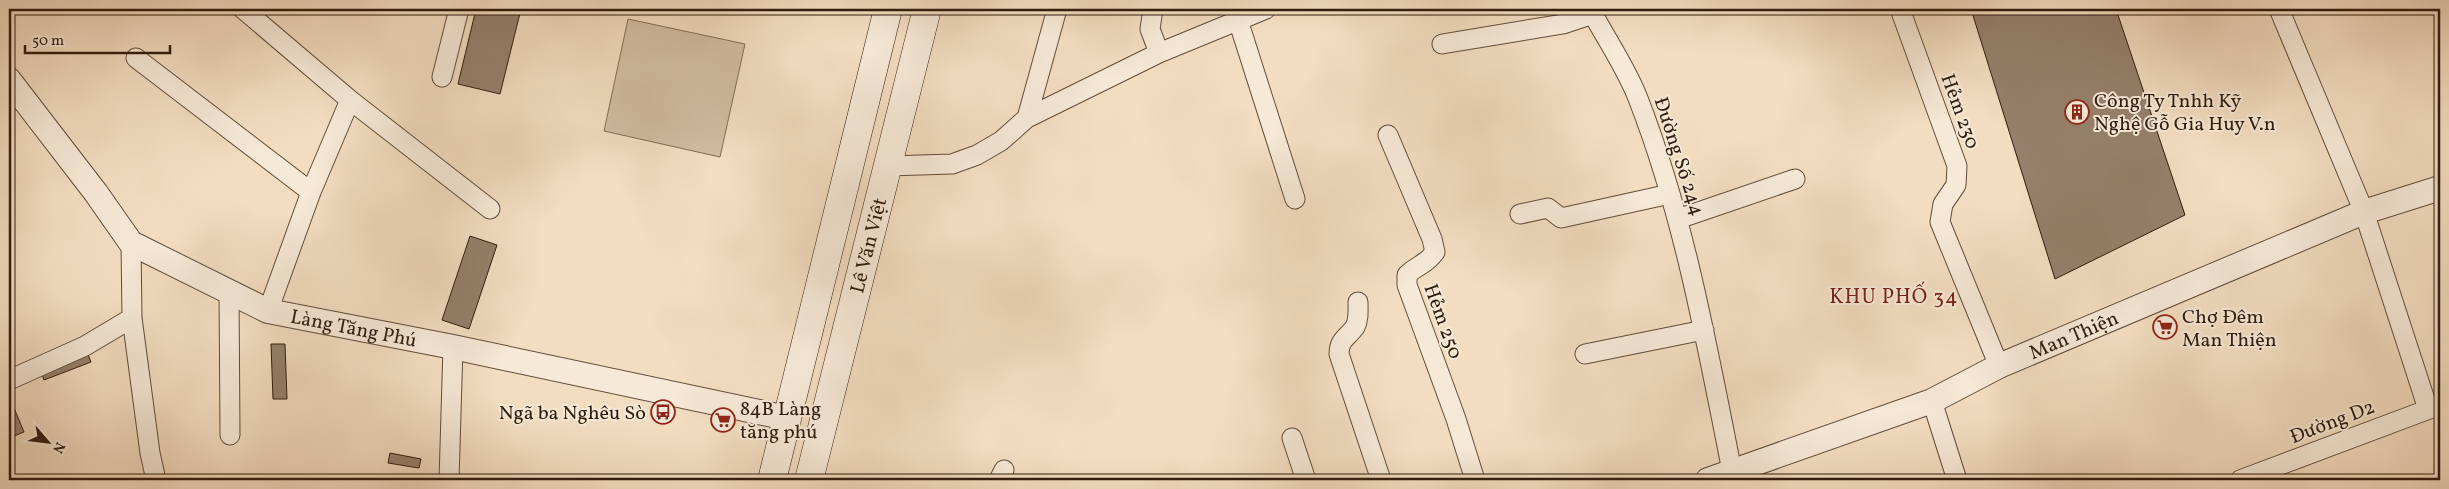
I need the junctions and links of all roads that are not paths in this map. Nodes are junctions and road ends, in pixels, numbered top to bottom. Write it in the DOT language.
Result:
graph roads {
  1 [pos="243,9"];
  2 [pos="459,9"];
  3 [pos="888,9"];
  4 [pos="927,9"];
  5 [pos="1057,9"];
  6 [pos="1153,9"];
  7 [pos="1900,9"];
  8 [pos="2279,9"];
  9 [pos="1262,10"];
  10 [pos="1238,20"];
  11 [pos="1442,44"];
  12 [pos="1159,53"];
  13 [pos="136,58"];
  14 [pos="442,77"];
  15 [pos="9,80"];
  16 [pos="350,100"];
  17 [pos="1027,118"];
  18 [pos="1388,135"];
  19 [pos="888,166"];
  20 [pos="1795,179"];
  21 [pos="2440,188"];
  22 [pos="311,192"];
  23 [pos="1670,194"];
  24 [pos="1295,199"];
  25 [pos="490,209"];
  26 [pos="2364,212"];
  27 [pos="1520,214"];
  28 [pos="1678,219"];
  29 [pos="131,243"];
  30 [pos="229,292"];
  31 [pos="1358,302"];
  32 [pos="268,311"];
  33 [pos="132,318"];
  34 [pos="1704,330"];
  35 [pos="453,347"];
  36 [pos="1585,354"];
  37 [pos="1999,366"];
  38 [pos="9,380"];
  39 [pos="1932,401"];
  40 [pos="2434,407"];
  41 [pos="787,418"];
  42 [pos="823,426"];
  43 [pos="230,435"];
  44 [pos="1292,438"];
  45 [pos="1732,471"];
  46 [pos="156,480"];
  47 [pos="449,480"];
  48 [pos="772,480"];
  49 [pos="810,480"];
  50 [pos="1306,480"];
  51 [pos="1381,480"];
  52 [pos="1475,480"];
  53 [pos="1708,480"];
  54 [pos="1958,480"];
  55 [pos="2240,480"];
  1 -- 16 [label="street"];
  2 -- 14 [label="street"];
  3 -- 41 [label="main road, Lê Văn Việt"];
  4 -- 19 [label="main road, Lê Văn Việt"];
  5 -- 17 [label="street"];
  6 -- 12 [label="street"];
  7 -- 37 [label="street, Hẻm 230"];
  8 -- 26 [label="street"];
  9 -- 10 [label="street"];
  10 -- 12 [label="street"];
  10 -- 24 [label="street"];
  11 -- 23 [label="street, Đường Số 244"];
  12 -- 17 [label="street"];
  13 -- 22 [label="street"];
  15 -- 29 [label="street, Làng Tăng Phú"];
  16 -- 22 [label="street"];
  16 -- 25 [label="street"];
  17 -- 19 [label="street"];
  18 -- 52 [label="street, Hẻm 250"];
  19 -- 42 [label="main road, Lê Văn Việt"];
  20 -- 28 [label="street"];
  21 -- 26 [label="street, Man Thiện"];
  22 -- 32 [label="street"];
  23 -- 27 [label="street"];
  23 -- 28 [label="street, Đường Số 244"];
  26 -- 37 [label="street, Man Thiện"];
  26 -- 40 [label="street"];
  28 -- 34 [label="street, Đường Số 244"];
  29 -- 30 [label="street, Làng Tăng Phú"];
  29 -- 33 [label="street"];
  30 -- 32 [label="street, Làng Tăng Phú"];
  30 -- 43 [label="street"];
  31 -- 51 [label="street"];
  32 -- 35 [label="street, Làng Tăng Phú"];
  33 -- 38 [label="street"];
  33 -- 46 [label="street"];
  34 -- 36 [label="street"];
  34 -- 45 [label="street, Đường Số 244"];
  35 -- 41 [label="street, Làng Tăng Phú"];
  35 -- 47 [label="street"];
  37 -- 39 [label="street, Man Thiện"];
  39 -- 45 [label="street, Man Thiện"];
  39 -- 54 [label="street"];
  40 -- 55 [label="street, Đường D2"];
  41 -- 42 [label="main road"];
  41 -- 48 [label="main road, Lê Văn Việt"];
  42 -- 49 [label="main road, Lê Văn Việt"];
  44 -- 50 [label="street"];
  45 -- 53 [label="street, Man Thiện"];
}
